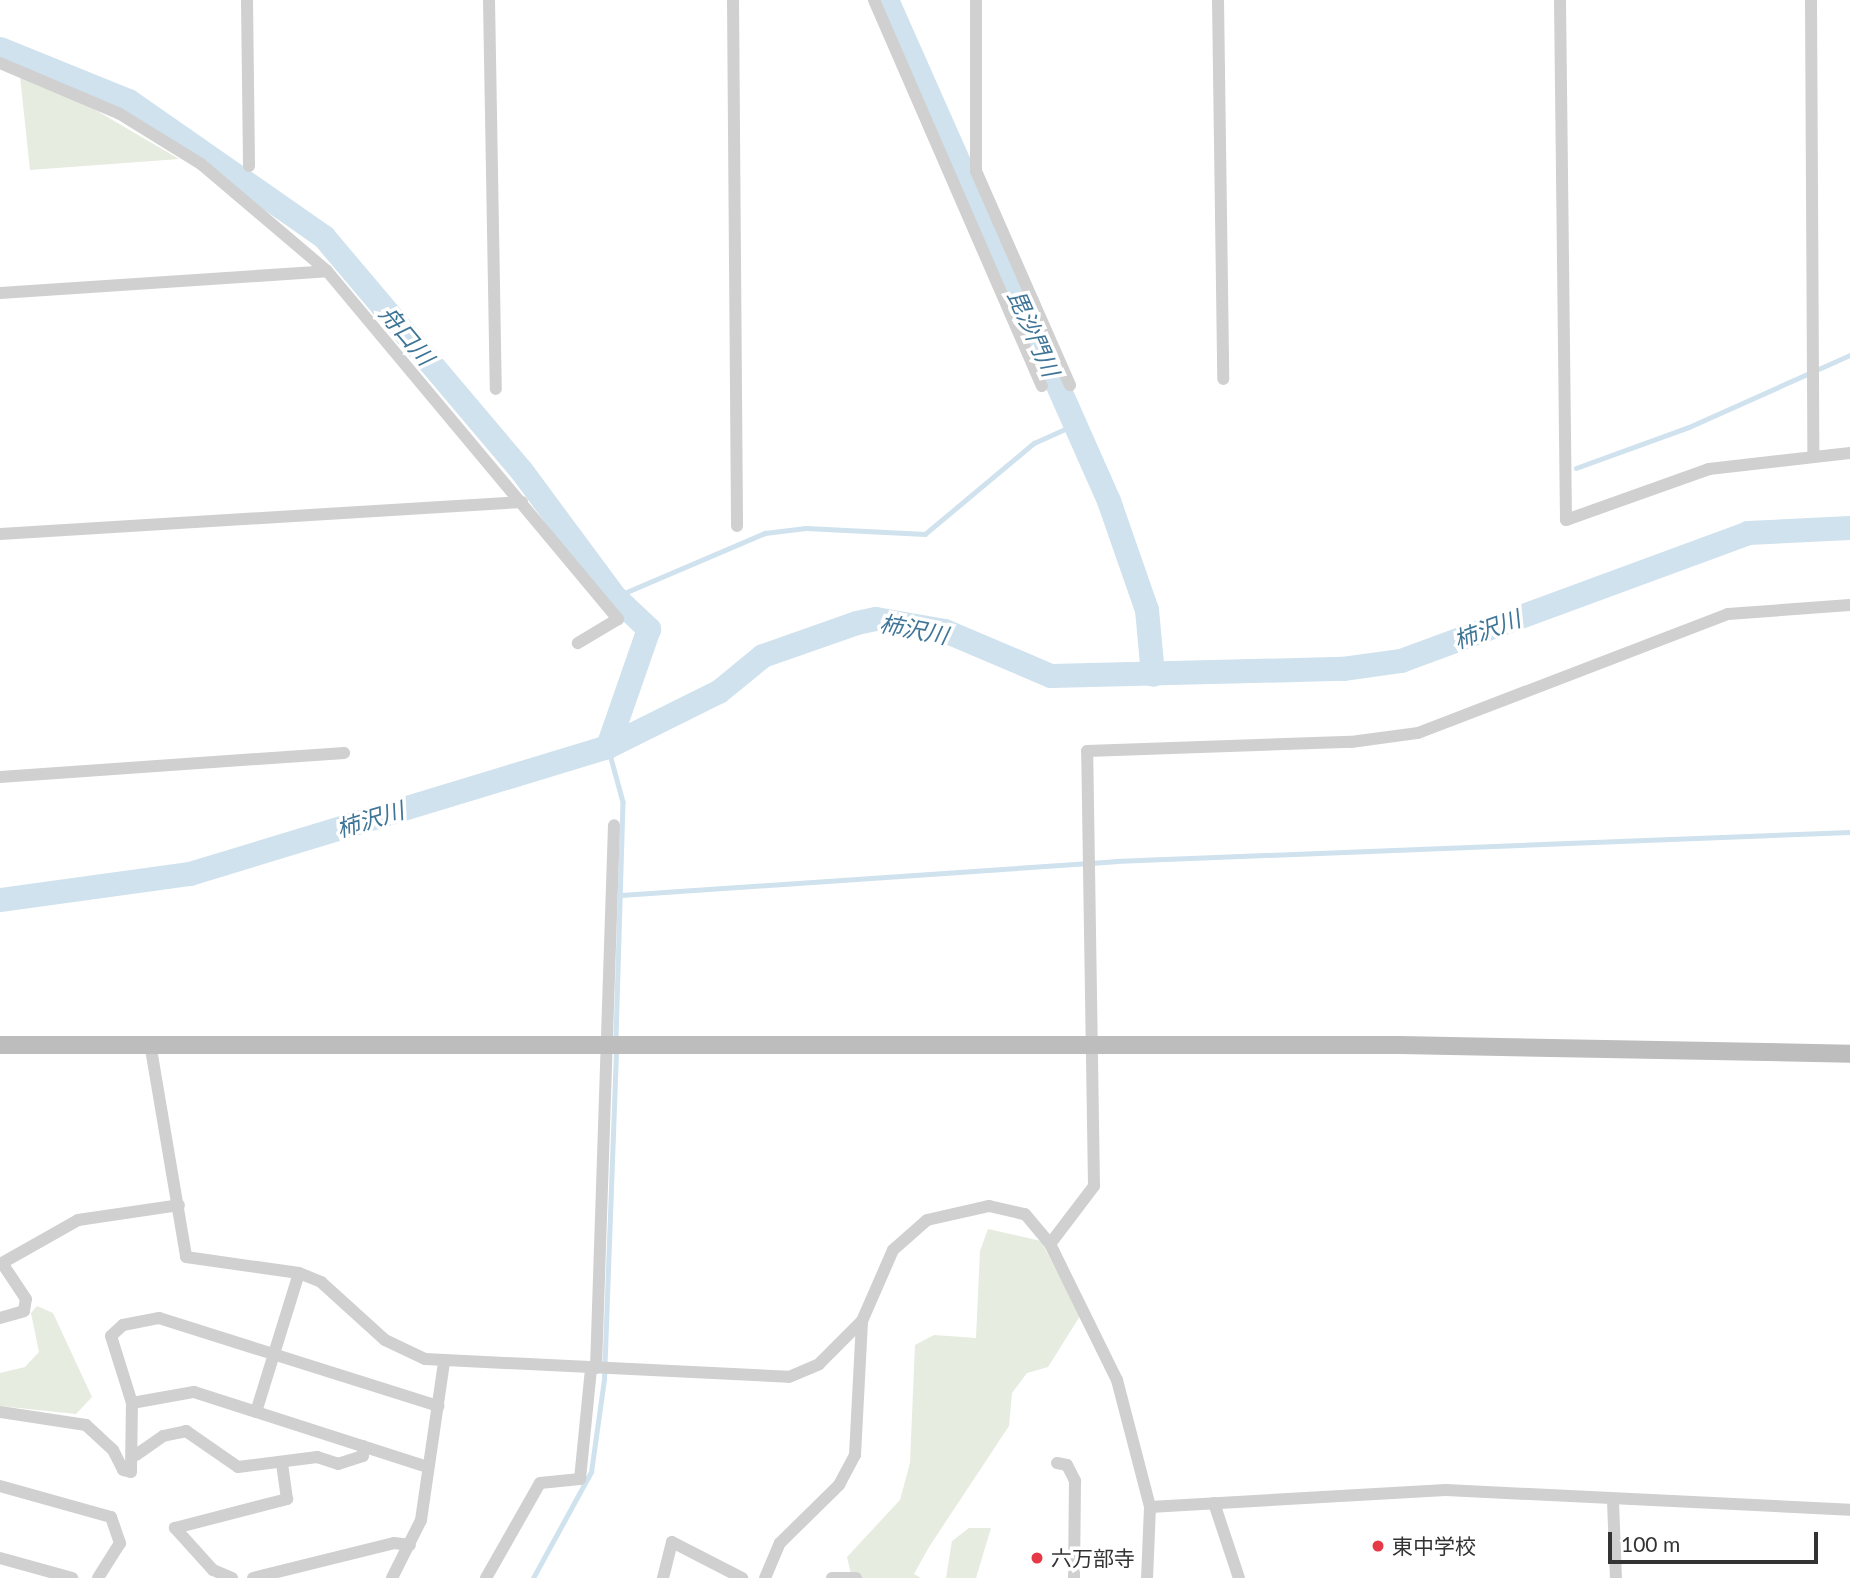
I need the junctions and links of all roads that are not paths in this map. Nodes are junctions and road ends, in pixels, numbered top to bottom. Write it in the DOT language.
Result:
graph roads {
  1 [pos="247,0"];
  2 [pos="489,0"];
  3 [pos="733,0"];
  4 [pos="874,0"];
  5 [pos="976,0"];
  6 [pos="1218,0"];
  7 [pos="1560,0"];
  8 [pos="1811,0"];
  9 [pos="0,63"];
  10 [pos="249,166"];
  11 [pos="327,271"];
  12 [pos="0,293"];
  13 [pos="1223,379"];
  14 [pos="1070,385"];
  15 [pos="1042,386"];
  16 [pos="496,389"];
  17 [pos="1850,453"];
  18 [pos="1814,454"];
  19 [pos="523,502"];
  20 [pos="737,526"];
  21 [pos="0,534"];
  22 [pos="1850,605"];
  23 [pos="578,643"];
  24 [pos="344,753"];
  25 [pos="0,777"];
  26 [pos="614,825"];
  27 [pos="0,1045"];
  28 [pos="607,1046"];
  29 [pos="1089,1048"];
  30 [pos="151,1049"];
  31 [pos="1850,1054"];
  32 [pos="179,1205"];
  33 [pos="1050,1244"];
  34 [pos="299,1273"];
  35 [pos="0,1318"];
  36 [pos="862,1321"];
  37 [pos="274,1355"];
  38 [pos="444,1363"];
  39 [pos="594,1368"];
  40 [pos="132,1403"];
  41 [pos="438,1406"];
  42 [pos="0,1412"];
  43 [pos="256,1412"];
  44 [pos="363,1446"];
  45 [pos="136,1455"];
  46 [pos="282,1462"];
  47 [pos="1057,1463"];
  48 [pos="428,1466"];
  49 [pos="0,1486"];
  50 [pos="1613,1501"];
  51 [pos="1214,1503"];
  52 [pos="1150,1507"];
  53 [pos="1850,1510"];
  54 [pos="410,1545"];
  55 [pos="0,1558"];
  56 [pos="72,1578"];
  57 [pos="98,1578"];
  58 [pos="232,1578"];
  59 [pos="253,1578"];
  60 [pos="392,1578"];
  61 [pos="486,1578"];
  62 [pos="663,1578"];
  63 [pos="742,1578"];
  64 [pos="765,1578"];
  65 [pos="832,1578"];
  66 [pos="856,1578"];
  67 [pos="1074,1578"];
  68 [pos="1147,1578"];
  69 [pos="1239,1578"];
  70 [pos="1616,1578"];
  1 -- 10 [label="street"];
  2 -- 16 [label="street"];
  3 -- 20 [label="street"];
  4 -- 15 [label="street"];
  5 -- 14 [label="street"];
  6 -- 13 [label="street"];
  7 -- 18 [label="street"];
  8 -- 18 [label="street"];
  9 -- 11 [label="street"];
  11 -- 12 [label="street"];
  11 -- 19 [label="street"];
  17 -- 18 [label="street"];
  19 -- 21 [label="street"];
  19 -- 23 [label="street"];
  22 -- 29 [label="street"];
  24 -- 25 [label="street"];
  26 -- 28 [label="street"];
  27 -- 30 [label="street"];
  28 -- 29 [label="street"];
  28 -- 30 [label="street"];
  28 -- 39 [label="street"];
  29 -- 31 [label="street"];
  29 -- 33 [label="street"];
  30 -- 32 [label="street"];
  32 -- 34 [label="street"];
  32 -- 35 [label="street"];
  33 -- 36 [label="street"];
  33 -- 52 [label="street"];
  34 -- 37 [label="street"];
  34 -- 38 [label="street"];
  36 -- 39 [label="street"];
  36 -- 64 [label="street"];
  37 -- 40 [label="street"];
  37 -- 41 [label="street"];
  37 -- 43 [label="street"];
  38 -- 39 [label="street"];
  38 -- 41 [label="street"];
  39 -- 61 [label="street"];
  40 -- 43 [label="street"];
  40 -- 45 [label="street"];
  41 -- 48 [label="street"];
  42 -- 45 [label="street"];
  43 -- 44 [label="street"];
  44 -- 46 [label="street"];
  44 -- 48 [label="street"];
  45 -- 46 [label="street"];
  46 -- 58 [label="street"];
  47 -- 67 [label="street"];
  48 -- 54 [label="street"];
  49 -- 57 [label="street"];
  50 -- 51 [label="street"];
  50 -- 53 [label="street"];
  50 -- 70 [label="street"];
  51 -- 52 [label="street"];
  51 -- 69 [label="street"];
  52 -- 68 [label="street"];
  54 -- 59 [label="street"];
  54 -- 60 [label="street"];
  55 -- 56 [label="street"];
  62 -- 63 [label="street"];
  65 -- 66 [label="street"];
}
